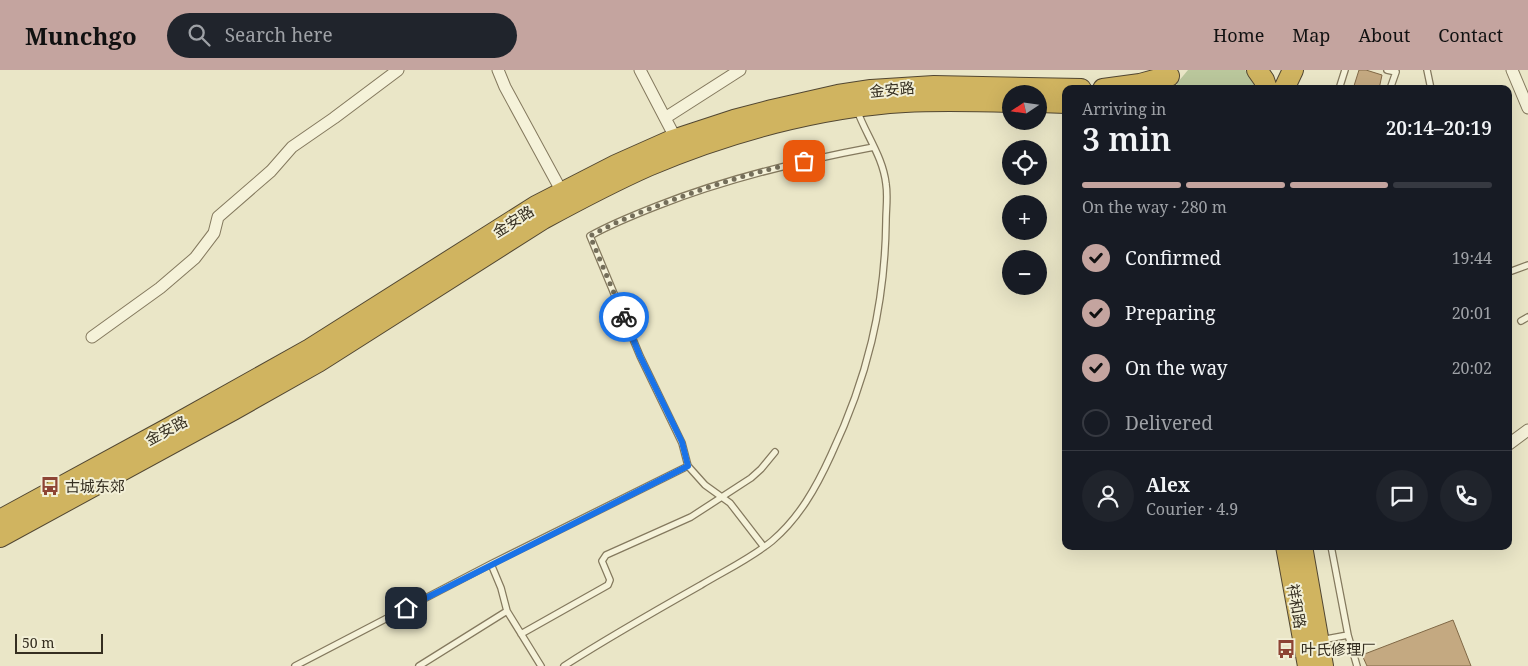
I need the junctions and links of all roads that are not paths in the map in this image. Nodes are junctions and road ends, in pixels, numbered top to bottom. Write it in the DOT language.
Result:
graph roads {
  1 [pos="398,70"];
  2 [pos="498,70"];
  3 [pos="640,70"];
  4 [pos="740,70"];
  5 [pos="1257,70"];
  6 [pos="1294,70"];
  7 [pos="1345,70"];
  8 [pos="1387,70"];
  9 [pos="1427,70"];
  10 [pos="1512,70"];
  11 [pos="1169,78"];
  12 [pos="1133,85"];
  13 [pos="1266,85"];
  14 [pos="1286,85"];
  15 [pos="1340,85"];
  16 [pos="1391,85"];
  17 [pos="1430,85"];
  18 [pos="1062,89"];
  19 [pos="1002,102"];
  20 [pos="1048,102"];
  21 [pos="1062,103"];
  22 [pos="856,107"];
  23 [pos="1528,108"];
  24 [pos="665,118"];
  25 [pos="676,140"];
  26 [pos="874,148"];
  27 [pos="562,192"];
  28 [pos="1528,265"];
  29 [pos="1512,271"];
  30 [pos="1528,317"];
  31 [pos="1521,321"];
  32 [pos="92,337"];
  33 [pos="1528,430"];
  34 [pos="1512,442"];
  35 [pos="774,452"];
  36 [pos="688,466"];
  37 [pos="722,497"];
  38 [pos="0,520"];
  39 [pos="0,537"];
  40 [pos="764,547"];
  41 [pos="1287,550"];
  42 [pos="1303,550"];
  43 [pos="1333,550"];
  44 [pos="491,564"];
  45 [pos="507,611"];
  46 [pos="520,634"];
  47 [pos="1348,635"];
  48 [pos="1319,640"];
  49 [pos="295,666"];
  50 [pos="419,666"];
  51 [pos="541,666"];
  52 [pos="564,666"];
  53 [pos="1308,666"];
  54 [pos="1323,666"];
  55 [pos="1357,666"];
  1 -- 32 [label="street"];
  2 -- 27 [label="street"];
  3 -- 24 [label="street"];
  4 -- 24 [label="street"];
  5 -- 13 [label="highway"];
  6 -- 14 [label="highway"];
  7 -- 15 [label="lane"];
  8 -- 16 [label="lane"];
  9 -- 17 [label="lane"];
  10 -- 23 [label="street"];
  11 -- 12 [label="highway"];
  18 -- 25 [label="highway, 金安路"];
  19 -- 22 [label="highway, 金安路"];
  20 -- 21 [label="highway"];
  22 -- 26 [label="lane"];
  22 -- 39 [label="highway, 金安路"];
  24 -- 25 [label="street"];
  25 -- 27 [label="highway, 金安路"];
  26 -- 36 [label="lane"];
  26 -- 40 [label="lane"];
  27 -- 38 [label="highway, 金安路"];
  28 -- 29 [label="lane"];
  30 -- 31 [label="lane"];
  33 -- 34 [label="street"];
  35 -- 37 [label="lane"];
  36 -- 37 [label="lane"];
  36 -- 44 [label="lane"];
  37 -- 40 [label="lane"];
  37 -- 46 [label="lane"];
  40 -- 52 [label="lane"];
  41 -- 53 [label="highway, 祥和路"];
  42 -- 48 [label="highway, 祥和路"];
  43 -- 47 [label="lane"];
  44 -- 45 [label="lane"];
  44 -- 49 [label="lane"];
  45 -- 46 [label="lane"];
  45 -- 50 [label="lane"];
  46 -- 51 [label="lane"];
  47 -- 48 [label="lane"];
  47 -- 55 [label="lane"];
  48 -- 54 [label="highway, 祥和路"];
}
